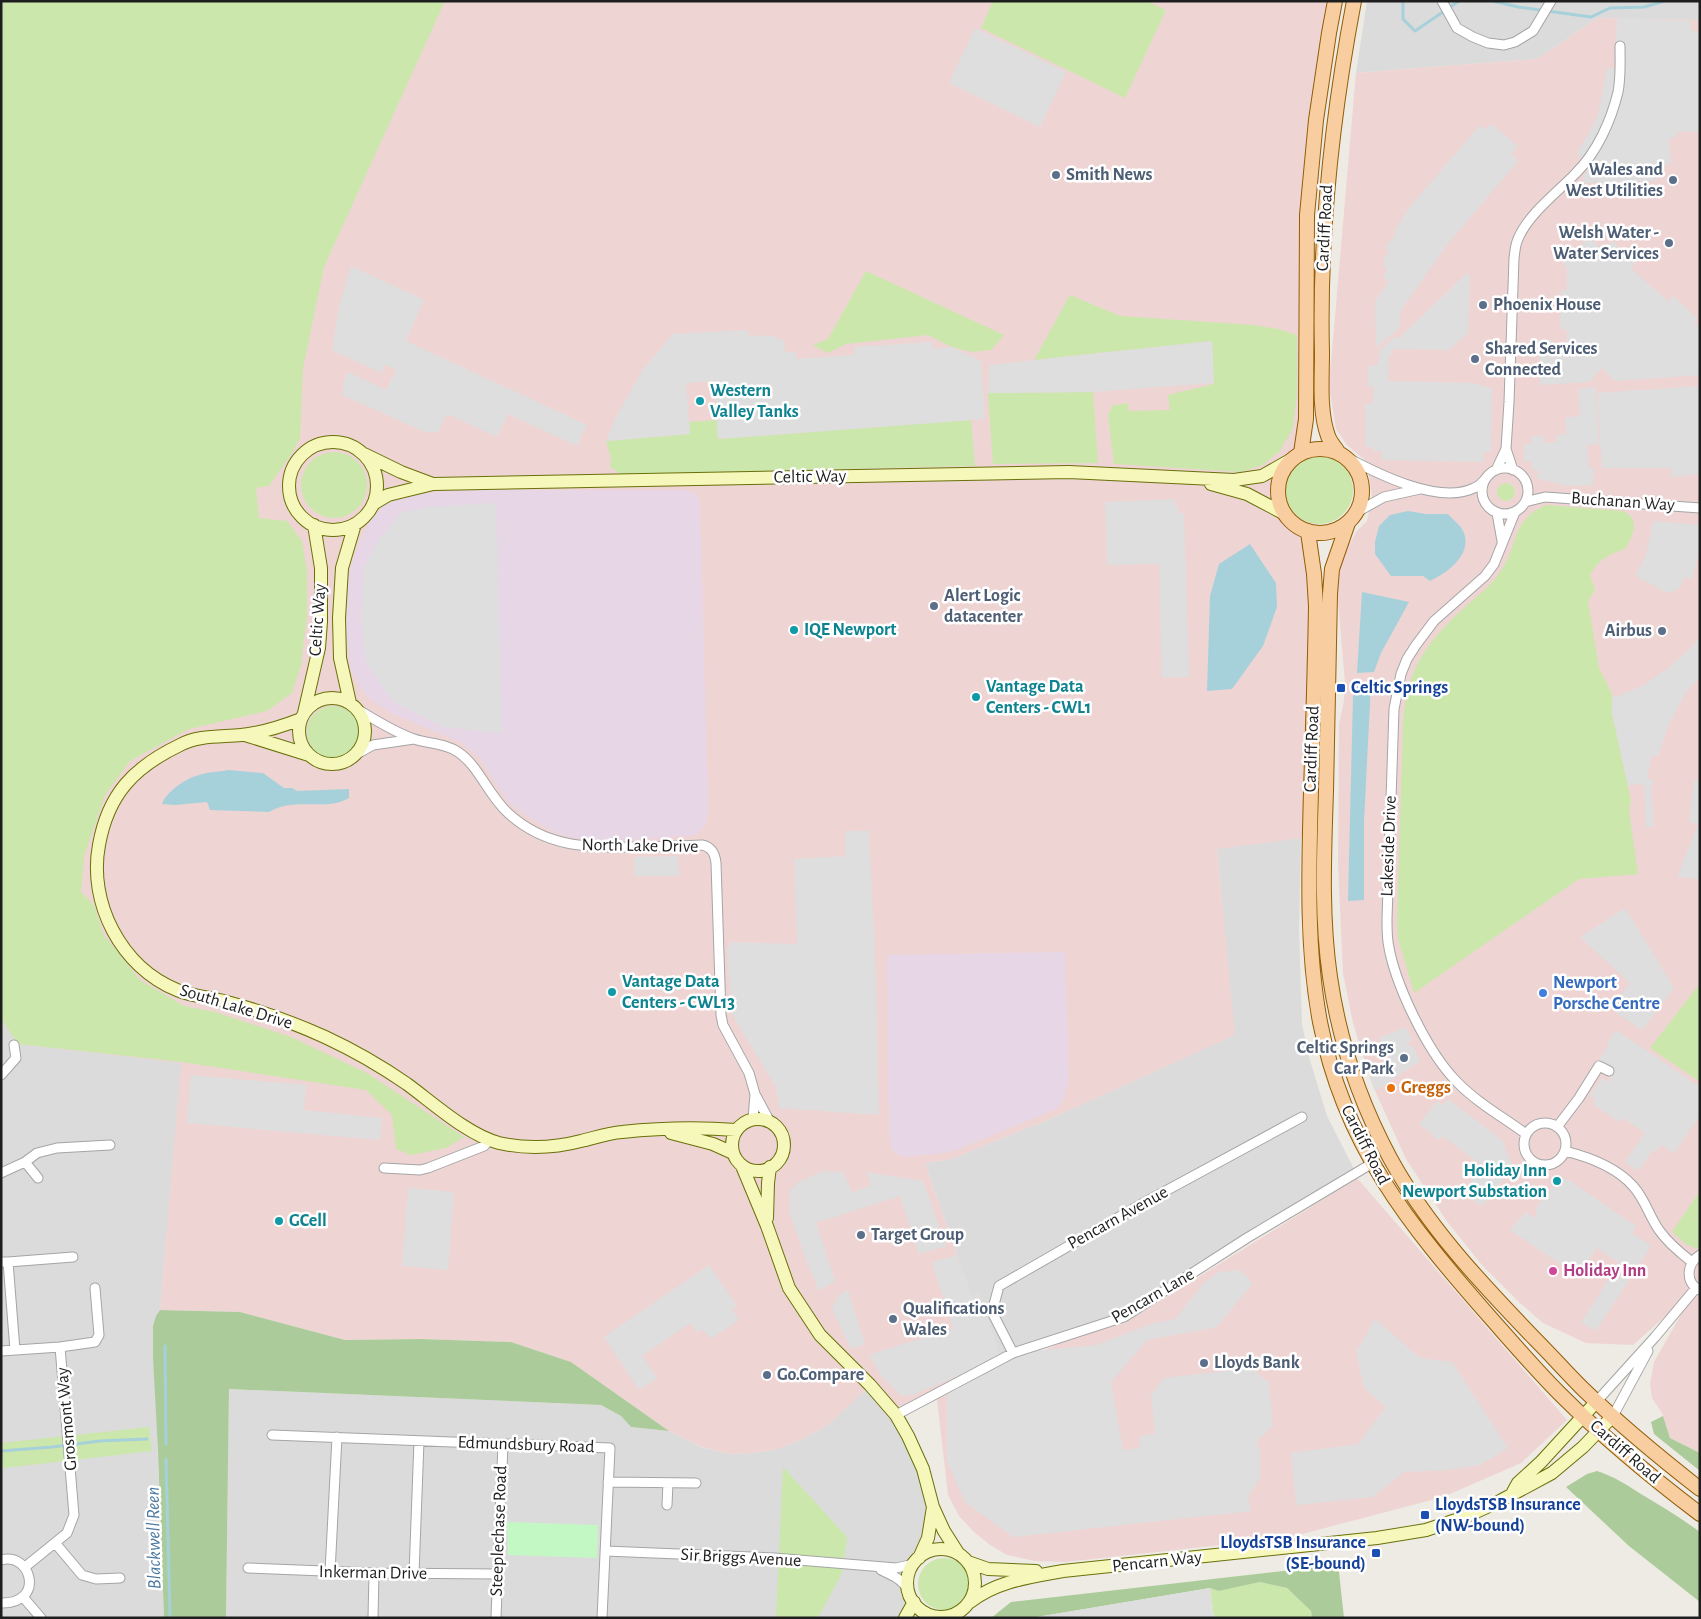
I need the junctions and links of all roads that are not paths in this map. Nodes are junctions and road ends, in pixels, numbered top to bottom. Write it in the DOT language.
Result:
graph roads {
  1 [pos="1335,1"];
  2 [pos="1354,1"];
  3 [pos="1442,1"];
  4 [pos="1551,1"];
  5 [pos="1620,46"];
  6 [pos="1506,449"];
  7 [pos="362,453"];
  8 [pos="1342,455"];
  9 [pos="1296,456"];
  10 [pos="1496,470"];
  11 [pos="1513,470"];
  12 [pos="1486,478"];
  13 [pos="1187,479"];
  14 [pos="1525,479"];
  15 [pos="433,484"];
  16 [pos="1420,489"];
  17 [pos="1463,492"];
  18 [pos="1546,497"];
  19 [pos="1484,500"];
  20 [pos="1525,502"];
  21 [pos="373,504"];
  22 [pos="1700,508"];
  23 [pos="1357,512"];
  24 [pos="1515,512"];
  25 [pos="1497,513"];
  26 [pos="1284,514"];
  27 [pos="1348,523"];
  28 [pos="354,524"];
  29 [pos="314,525"];
  30 [pos="1308,532"];
  31 [pos="1503,544"];
  32 [pos="353,706"];
  33 [pos="303,716"];
  34 [pos="243,735"];
  35 [pos="414,739"];
  36 [pos="355,755"];
  37 [pos="309,756"];
  38 [pos="14,1045"];
  39 [pos="1609,1072"];
  40 [pos="1,1075"];
  41 [pos="755,1094"];
  42 [pos="1302,1117"];
  43 [pos="753,1119"];
  44 [pos="770,1122"];
  45 [pos="1557,1127"];
  46 [pos="658,1129"];
  47 [pos="736,1130"];
  48 [pos="1526,1134"];
  49 [pos="490,1139"];
  50 [pos="110,1145"];
  51 [pos="1565,1151"];
  52 [pos="733,1153"];
  53 [pos="25,1162"];
  54 [pos="1371,1164"];
  55 [pos="742,1166"];
  56 [pos="770,1167"];
  57 [pos="384,1168"];
  58 [pos="1,1173"];
  59 [pos="38,1178"];
  60 [pos="767,1226"];
  61 [pos="1700,1255"];
  62 [pos="73,1257"];
  63 [pos="4,1262"];
  64 [pos="1692,1262"];
  65 [pos="95,1288"];
  66 [pos="1698,1289"];
  67 [pos="1655,1337"];
  68 [pos="60,1347"];
  69 [pos="15,1350"];
  70 [pos="1,1351"];
  71 [pos="1013,1353"];
  72 [pos="1597,1402"];
  73 [pos="896,1415"];
  74 [pos="1584,1416"];
  75 [pos="1612,1416"];
  76 [pos="1600,1431"];
  77 [pos="272,1435"];
  78 [pos="337,1437"];
  79 [pos="419,1440"];
  80 [pos="503,1444"];
  81 [pos="608,1482"];
  82 [pos="668,1482"];
  83 [pos="696,1483"];
  84 [pos="1700,1489"];
  85 [pos="1512,1494"];
  86 [pos="667,1505"];
  87 [pos="933,1507"];
  88 [pos="1700,1514"];
  89 [pos="56,1544"];
  90 [pos="605,1551"];
  91 [pos="958,1554"];
  92 [pos="1,1560"];
  93 [pos="916,1561"];
  94 [pos="968,1562"];
  95 [pos="25,1568"];
  96 [pos="248,1568"];
  97 [pos="877,1568"];
  98 [pos="1063,1571"];
  99 [pos="330,1572"];
  100 [pos="374,1573"];
  101 [pos="414,1574"];
  102 [pos="498,1574"];
  103 [pos="120,1578"];
  104 [pos="908,1590"];
  105 [pos="23,1597"];
  106 [pos="914,1602"];
  107 [pos="970,1602"];
  108 [pos="1,1603"];
  109 [pos="940,1617"];
  110 [pos="41,1618"];
  111 [pos="373,1618"];
  112 [pos="496,1618"];
  113 [pos="602,1618"];
  114 [pos="905,1618"];
  1 -- 9 [label="main road, Cardiff Road"];
  2 -- 8 [label="main road, Cardiff Road"];
  3 -- 4 [label="street"];
  5 -- 6 [label="street"];
  6 -- 10 [label="street"];
  6 -- 11 [label="street"];
  7 -- 15 [label="street, Celtic Way"];
  7 -- 21 [label="street"];
  7 -- 29 [label="street, Celtic Way"];
  8 -- 9 [label="main road"];
  8 -- 16 [label="street"];
  8 -- 23 [label="main road, Cardiff Road"];
  9 -- 13 [label="street, Celtic Way"];
  9 -- 26 [label="main road, Cardiff Road"];
  10 -- 11 [label="street"];
  10 -- 12 [label="street"];
  11 -- 14 [label="street, Buchanan Way"];
  12 -- 17 [label="street"];
  12 -- 19 [label="street"];
  13 -- 15 [label="street, Celtic Way"];
  13 -- 26 [label="street, Celtic Way"];
  14 -- 18 [label="street, Buchanan Way"];
  14 -- 20 [label="street"];
  15 -- 21 [label="street, Celtic Way"];
  16 -- 17 [label="street"];
  16 -- 23 [label="street"];
  17 -- 19 [label="street"];
  18 -- 20 [label="street, Buchanan Way"];
  18 -- 22 [label="street, Buchanan Way"];
  19 -- 25 [label="street"];
  20 -- 24 [label="street"];
  21 -- 28 [label="street, Celtic Way"];
  23 -- 27 [label="main road, Cardiff Road"];
  24 -- 25 [label="street"];
  24 -- 31 [label="street, Lakeside Drive"];
  25 -- 31 [label="street"];
  26 -- 30 [label="main road"];
  27 -- 30 [label="main road, Cardiff Road"];
  27 -- 72 [label="main road, Cardiff Road"];
  28 -- 29 [label="street"];
  28 -- 32 [label="street, Celtic Way"];
  29 -- 33 [label="street, Celtic Way"];
  30 -- 54 [label="main road, Cardiff Road"];
  31 -- 48 [label="street, Lakeside Drive"];
  32 -- 33 [label="street, South Lake Drive"];
  32 -- 35 [label="street, North Lake Drive"];
  32 -- 36 [label="street"];
  33 -- 34 [label="street, South Lake Drive"];
  33 -- 37 [label="street"];
  34 -- 37 [label="street, South Lake Drive"];
  34 -- 49 [label="street, South Lake Drive"];
  35 -- 36 [label="street, North Lake Drive"];
  35 -- 41 [label="street, North Lake Drive"];
  36 -- 37 [label="street, South Lake Drive"];
  38 -- 40 [label="street"];
  39 -- 45 [label="street"];
  41 -- 43 [label="street, North Lake Drive"];
  41 -- 44 [label="street, North Lake Drive"];
  42 -- 71 [label="street, Pencarn Avenue"];
  43 -- 44 [label="street"];
  43 -- 47 [label="street"];
  44 -- 56 [label="street"];
  45 -- 48 [label="street"];
  45 -- 51 [label="street"];
  46 -- 47 [label="street, South Lake Drive"];
  46 -- 49 [label="street, South Lake Drive"];
  46 -- 52 [label="street, South Lake Drive"];
  47 -- 52 [label="street"];
  48 -- 51 [label="street"];
  49 -- 57 [label="street"];
  50 -- 53 [label="street"];
  51 -- 64 [label="street"];
  52 -- 55 [label="street"];
  53 -- 58 [label="street"];
  53 -- 59 [label="street"];
  54 -- 71 [label="street, Pencarn Lane"];
  54 -- 74 [label="main road, Cardiff Road"];
  55 -- 56 [label="street"];
  55 -- 60 [label="street"];
  56 -- 60 [label="street"];
  60 -- 73 [label="street"];
  61 -- 64 [label="street"];
  62 -- 63 [label="street"];
  63 -- 69 [label="street"];
  64 -- 66 [label="street"];
  65 -- 68 [label="street"];
  66 -- 67 [label="street"];
  67 -- 72 [label="street"];
  67 -- 75 [label="street"];
  68 -- 69 [label="street, Grosmont Way"];
  68 -- 89 [label="street, Grosmont Way"];
  69 -- 70 [label="street, Grosmont Way"];
  71 -- 73 [label="street, Pencarn Lane"];
  72 -- 74 [label="street, Pencarn Way"];
  72 -- 75 [label="main road, Cardiff Road"];
  73 -- 87 [label="street"];
  74 -- 76 [label="main road, Cardiff Road"];
  74 -- 85 [label="street, Pencarn Way"];
  75 -- 76 [label="street, Pencarn Way"];
  75 -- 84 [label="main road, Cardiff Road"];
  76 -- 85 [label="street, Pencarn Way"];
  76 -- 88 [label="main road, Cardiff Road"];
  77 -- 78 [label="street, Edmundsbury Road"];
  78 -- 79 [label="street, Edmundsbury Road"];
  78 -- 99 [label="street"];
  79 -- 80 [label="street, Edmundsbury Road"];
  79 -- 101 [label="street"];
  80 -- 81 [label="street, Edmundsbury Road"];
  80 -- 102 [label="street, Steeplechase Road"];
  81 -- 82 [label="street"];
  81 -- 90 [label="street, Edmundsbury Road"];
  82 -- 83 [label="street"];
  82 -- 86 [label="street"];
  85 -- 98 [label="street, Pencarn Way"];
  87 -- 91 [label="street"];
  87 -- 93 [label="street"];
  89 -- 95 [label="street, Grosmont Way"];
  89 -- 103 [label="street"];
  90 -- 97 [label="street, Sir Briggs Avenue"];
  90 -- 113 [label="street, Edmundsbury Road"];
  91 -- 93 [label="street"];
  91 -- 94 [label="street"];
  92 -- 95 [label="street"];
  93 -- 97 [label="street, Sir Briggs Avenue"];
  93 -- 104 [label="street"];
  94 -- 98 [label="street, Pencarn Way"];
  94 -- 107 [label="street"];
  95 -- 105 [label="street"];
  96 -- 99 [label="street, Inkerman Drive"];
  97 -- 104 [label="street, Sir Briggs Avenue"];
  98 -- 107 [label="street, Pencarn Way"];
  99 -- 100 [label="street, Inkerman Drive"];
  100 -- 101 [label="street, Inkerman Drive"];
  100 -- 111 [label="street"];
  101 -- 102 [label="street, Inkerman Drive"];
  102 -- 112 [label="street, Steeplechase Road"];
  104 -- 106 [label="street"];
  105 -- 108 [label="street"];
  105 -- 110 [label="street"];
  106 -- 109 [label="street"];
  106 -- 114 [label="street"];
  107 -- 109 [label="street"];
}
